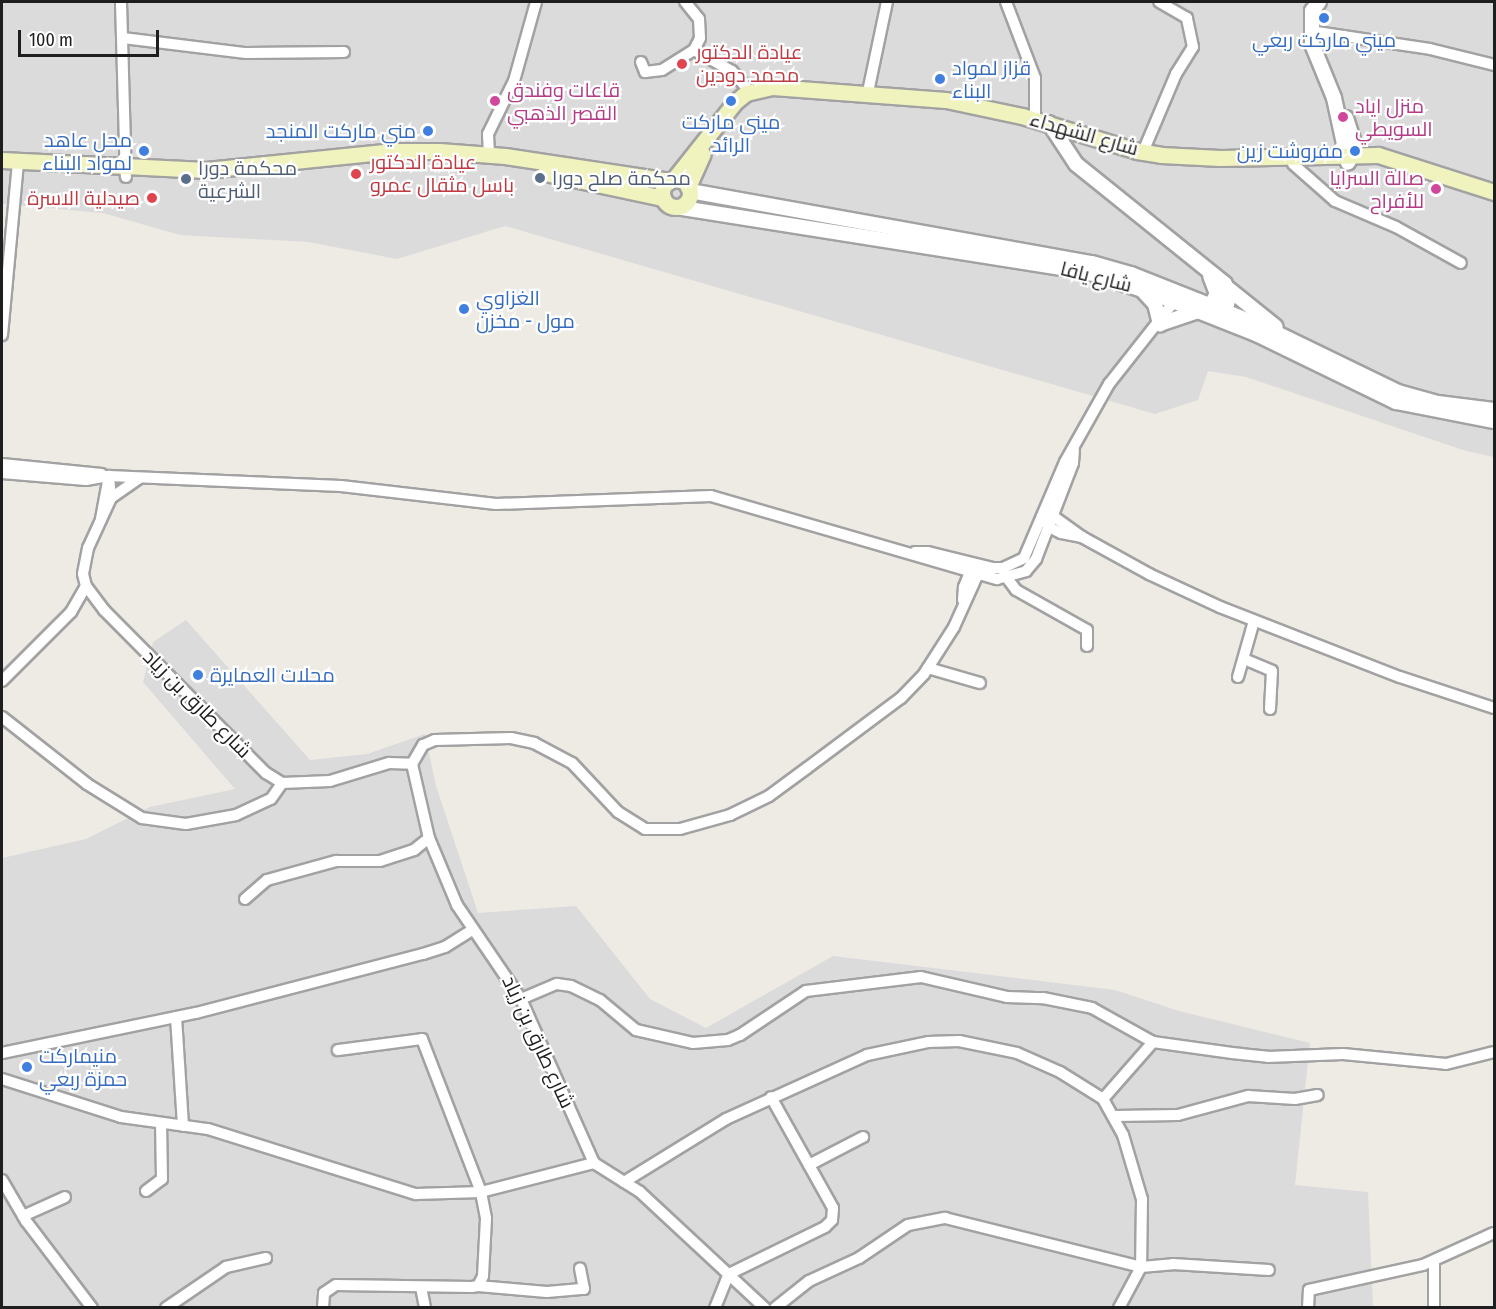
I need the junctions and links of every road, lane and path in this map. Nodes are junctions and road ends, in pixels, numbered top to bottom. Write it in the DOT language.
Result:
graph roads {
  1 [pos="121,2"];
  2 [pos="536,2"];
  3 [pos="685,2"];
  4 [pos="886,2"];
  5 [pos="1006,2"];
  6 [pos="1159,2"];
  7 [pos="1319,2"];
  8 [pos="1310,30"];
  9 [pos="123,38"];
  10 [pos="694,50"];
  11 [pos="344,52"];
  12 [pos="640,62"];
  13 [pos="1494,65"];
  14 [pos="750,92"];
  15 [pos="868,92"];
  16 [pos="1046,126"];
  17 [pos="1143,152"];
  18 [pos="489,154"];
  19 [pos="1348,156"];
  20 [pos="2,160"];
  21 [pos="1293,164"];
  22 [pos="12,167"];
  23 [pos="127,172"];
  24 [pos="672,180"];
  25 [pos="689,189"];
  26 [pos="1494,192"];
  27 [pos="1494,201"];
  28 [pos="670,202"];
  29 [pos="1461,263"];
  30 [pos="1210,276"];
  31 [pos="1225,286"];
  32 [pos="1140,289"];
  33 [pos="1178,298"];
  34 [pos="1211,311"];
  35 [pos="1160,324"];
  36 [pos="2,335"];
  37 [pos="1296,343"];
  38 [pos="1494,410"];
  39 [pos="1494,421"];
  40 [pos="2,464"];
  41 [pos="2,473"];
  42 [pos="109,476"];
  43 [pos="142,478"];
  44 [pos="86,480"];
  45 [pos="107,498"];
  46 [pos="1048,520"];
  47 [pos="973,571"];
  48 [pos="1007,578"];
  49 [pos="86,586"];
  50 [pos="1254,621"];
  51 [pos="1087,646"];
  52 [pos="1244,659"];
  53 [pos="928,668"];
  54 [pos="1238,677"];
  55 [pos="2,681"];
  56 [pos="980,683"];
  57 [pos="1494,708"];
  58 [pos="1270,709"];
  59 [pos="2,717"];
  60 [pos="412,764"];
  61 [pos="282,783"];
  62 [pos="429,838"];
  63 [pos="245,899"];
  64 [pos="472,930"];
  65 [pos="521,999"];
  66 [pos="176,1017"];
  67 [pos="1153,1042"];
  68 [pos="338,1050"];
  69 [pos="1494,1052"];
  70 [pos="2,1053"];
  71 [pos="2,1079"];
  72 [pos="1318,1095"];
  73 [pos="771,1097"];
  74 [pos="1103,1099"];
  75 [pos="1116,1116"];
  76 [pos="161,1123"];
  77 [pos="183,1126"];
  78 [pos="863,1137"];
  79 [pos="594,1163"];
  80 [pos="809,1165"];
  81 [pos="2,1180"];
  82 [pos="624,1182"];
  83 [pos="146,1191"];
  84 [pos="481,1192"];
  85 [pos="65,1197"];
  86 [pos="23,1216"];
  87 [pos="1494,1233"];
  88 [pos="266,1258"];
  89 [pos="1434,1261"];
  90 [pos="1141,1267"];
  91 [pos="580,1268"];
  92 [pos="1269,1270"];
  93 [pos="729,1274"];
  94 [pos="478,1286"];
  95 [pos="421,1287"];
  96 [pos="92,1308"];
  97 [pos="166,1308"];
  98 [pos="323,1308"];
  99 [pos="425,1308"];
  100 [pos="715,1308"];
  101 [pos="765,1308"];
  102 [pos="775,1308"];
  103 [pos="1119,1308"];
  104 [pos="1308,1308"];
  105 [pos="1434,1308"];
  1 -- 9 [label="street"];
  2 -- 18 [label="street"];
  3 -- 10 [label="street"];
  4 -- 15 [label="street"];
  5 -- 16 [label="street"];
  6 -- 17 [label="street"];
  7 -- 8 [label="street"];
  8 -- 13 [label="street"];
  8 -- 19 [label="street"];
  9 -- 11 [label="street"];
  9 -- 23 [label="street"];
  10 -- 12 [label="street"];
  10 -- 14 [label="street"];
  14 -- 15 [label="main road, شارع الشهداء"];
  14 -- 24 [label="main road"];
  15 -- 16 [label="main road, شارع الشهداء"];
  16 -- 17 [label="main road, شارع الشهداء"];
  16 -- 21 [label="main road, شارع الشهداء"];
  16 -- 25 [label="main road, شارع الشهداء"];
  16 -- 30 [label="street"];
  17 -- 19 [label="main road, شارع الشهداء"];
  18 -- 23 [label="main road"];
  18 -- 24 [label="main road"];
  19 -- 21 [label="main road, شارع الشهداء"];
  19 -- 26 [label="main road, شارع الشهداء"];
  19 -- 27 [label="main road, شارع الشهداء"];
  20 -- 22 [label="main road"];
  21 -- 29 [label="street"];
  22 -- 23 [label="main road"];
  22 -- 36 [label="street"];
  23 -- 28 [label="main road"];
  24 -- 25 [label="main road"];
  24 -- 28 [label="main road"];
  25 -- 28 [label="main road, شارع الشهداء"];
  25 -- 33 [label="street, شارع يافا"];
  28 -- 32 [label="street, شارع يافا"];
  30 -- 31 [label="street"];
  30 -- 34 [label="street"];
  31 -- 34 [label="street"];
  31 -- 37 [label="street"];
  32 -- 33 [label="street, شارع يافا"];
  32 -- 35 [label="street"];
  33 -- 34 [label="street, شارع يافا"];
  33 -- 35 [label="street"];
  34 -- 35 [label="street"];
  34 -- 37 [label="street, شارع يافا"];
  34 -- 39 [label="street, شارع يافا"];
  35 -- 46 [label="street"];
  37 -- 38 [label="street, شارع يافا"];
  40 -- 42 [label="street"];
  41 -- 44 [label="street"];
  42 -- 43 [label="street"];
  42 -- 44 [label="street"];
  42 -- 45 [label="street"];
  43 -- 45 [label="street"];
  43 -- 47 [label="street"];
  44 -- 45 [label="street"];
  45 -- 49 [label="street"];
  46 -- 47 [label="street"];
  46 -- 48 [label="street"];
  46 -- 50 [label="street"];
  47 -- 48 [label="street"];
  47 -- 53 [label="street"];
  48 -- 51 [label="street"];
  49 -- 55 [label="street"];
  49 -- 61 [label="street, شارع طارق بن زياد"];
  50 -- 52 [label="street"];
  50 -- 57 [label="street"];
  52 -- 54 [label="street"];
  52 -- 58 [label="street"];
  53 -- 56 [label="street"];
  53 -- 60 [label="street"];
  59 -- 61 [label="street"];
  60 -- 61 [label="street"];
  60 -- 62 [label="street, شارع طارق بن زياد"];
  62 -- 63 [label="street"];
  62 -- 64 [label="street, شارع طارق بن زياد"];
  64 -- 65 [label="street, شارع طارق بن زياد"];
  64 -- 66 [label="street"];
  65 -- 67 [label="street"];
  65 -- 79 [label="street, شارع طارق بن زياد"];
  66 -- 70 [label="street"];
  66 -- 77 [label="street"];
  67 -- 69 [label="street"];
  67 -- 74 [label="street"];
  68 -- 84 [label="street"];
  71 -- 76 [label="street"];
  72 -- 75 [label="street"];
  73 -- 74 [label="street"];
  73 -- 80 [label="street"];
  73 -- 82 [label="street"];
  74 -- 75 [label="street"];
  75 -- 90 [label="street"];
  76 -- 77 [label="street"];
  76 -- 83 [label="street"];
  77 -- 84 [label="street"];
  78 -- 80 [label="street"];
  79 -- 82 [label="street"];
  79 -- 84 [label="street"];
  80 -- 93 [label="street"];
  81 -- 86 [label="street"];
  82 -- 93 [label="street"];
  84 -- 94 [label="street"];
  85 -- 86 [label="street"];
  86 -- 96 [label="street"];
  87 -- 89 [label="street"];
  88 -- 97 [label="street"];
  89 -- 104 [label="street"];
  89 -- 105 [label="street"];
  90 -- 92 [label="street"];
  90 -- 102 [label="street"];
  90 -- 103 [label="street"];
  91 -- 94 [label="street"];
  93 -- 100 [label="street"];
  93 -- 101 [label="street"];
  94 -- 95 [label="street"];
  95 -- 98 [label="street"];
  95 -- 99 [label="street"];
}
